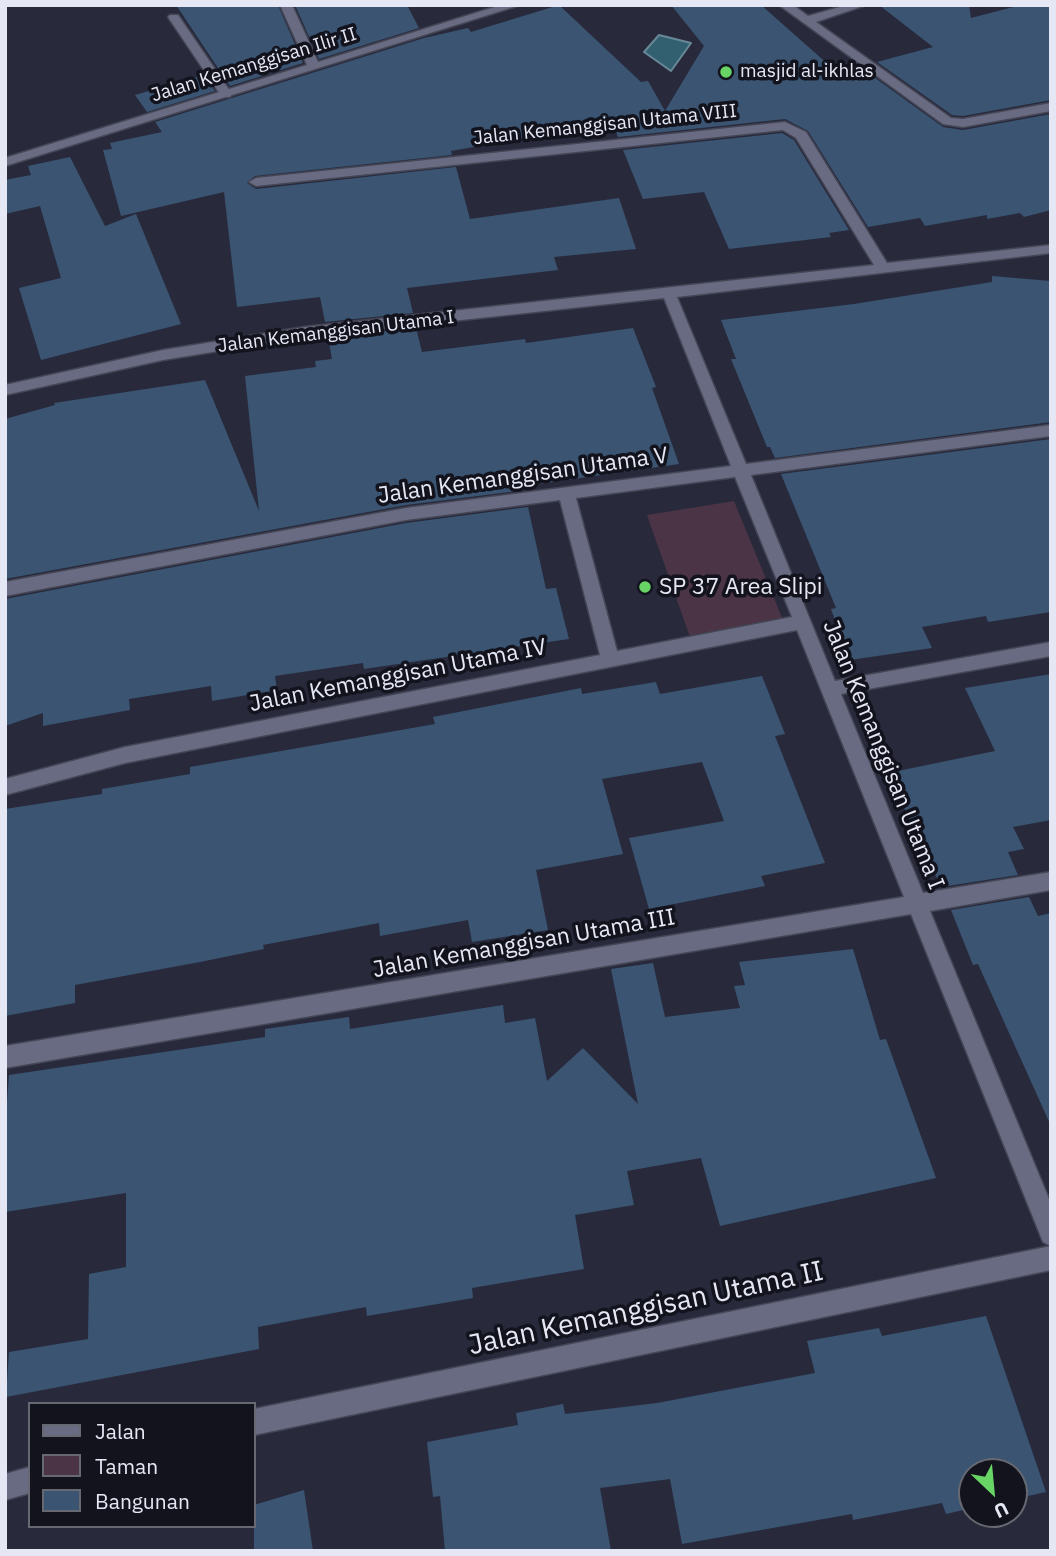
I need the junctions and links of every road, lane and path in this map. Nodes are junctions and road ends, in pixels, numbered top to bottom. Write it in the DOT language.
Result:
graph roads {
  1 [pos="286,5"];
  2 [pos="514,5"];
  3 [pos="785,5"];
  4 [pos="860,5"];
  5 [pos="174,17"];
  6 [pos="805,21"];
  7 [pos="314,66"];
  8 [pos="226,94"];
  9 [pos="1051,107"];
  10 [pos="5,162"];
  11 [pos="256,182"];
  12 [pos="1051,249"];
  13 [pos="883,268"];
  14 [pos="669,294"];
  15 [pos="5,390"];
  16 [pos="1051,430"];
  17 [pos="740,468"];
  18 [pos="566,492"];
  19 [pos="5,589"];
  20 [pos="802,622"];
  21 [pos="1051,649"];
  22 [pos="610,660"];
  23 [pos="830,689"];
  24 [pos="5,787"];
  25 [pos="1051,881"];
  26 [pos="917,904"];
  27 [pos="5,1058"];
  28 [pos="1051,1234"];
  29 [pos="1051,1258"];
  30 [pos="256,1422"];
  31 [pos="28,1481"];
  32 [pos="5,1487"];
  1 -- 7 [label="street"];
  2 -- 7 [label="street, Jalan Kemanggisan Ilir II"];
  3 -- 6 [label="street"];
  4 -- 6 [label="street"];
  5 -- 8 [label="street"];
  6 -- 9 [label="street"];
  7 -- 8 [label="street, Jalan Kemanggisan Ilir II"];
  8 -- 10 [label="street, Jalan Kemanggisan Ilir II"];
  11 -- 13 [label="street, Jalan Kemanggisan Utama VIII"];
  12 -- 13 [label="street, Jalan Kemanggisan Utama I"];
  13 -- 14 [label="street, Jalan Kemanggisan Utama I"];
  14 -- 15 [label="street, Jalan Kemanggisan Utama I"];
  14 -- 17 [label="street, Jalan Kemanggisan Utama I"];
  16 -- 17 [label="street, Jalan Kemanggisan Utama V"];
  17 -- 18 [label="street, Jalan Kemanggisan Utama V"];
  17 -- 20 [label="street, Jalan Kemanggisan Utama I"];
  18 -- 19 [label="street, Jalan Kemanggisan Utama V"];
  18 -- 22 [label="street"];
  20 -- 22 [label="street, Jalan Kemanggisan Utama IV"];
  20 -- 23 [label="street, Jalan Kemanggisan Utama I"];
  21 -- 23 [label="street"];
  22 -- 24 [label="street, Jalan Kemanggisan Utama IV"];
  23 -- 26 [label="street, Jalan Kemanggisan Utama I"];
  25 -- 26 [label="street, Jalan Kemanggisan Utama III"];
  26 -- 27 [label="street, Jalan Kemanggisan Utama III"];
  26 -- 28 [label="street, Jalan Kemanggisan Utama I"];
  29 -- 30 [label="street, Jalan Kemanggisan Utama II"];
  31 -- 32 [label="street"];
}
